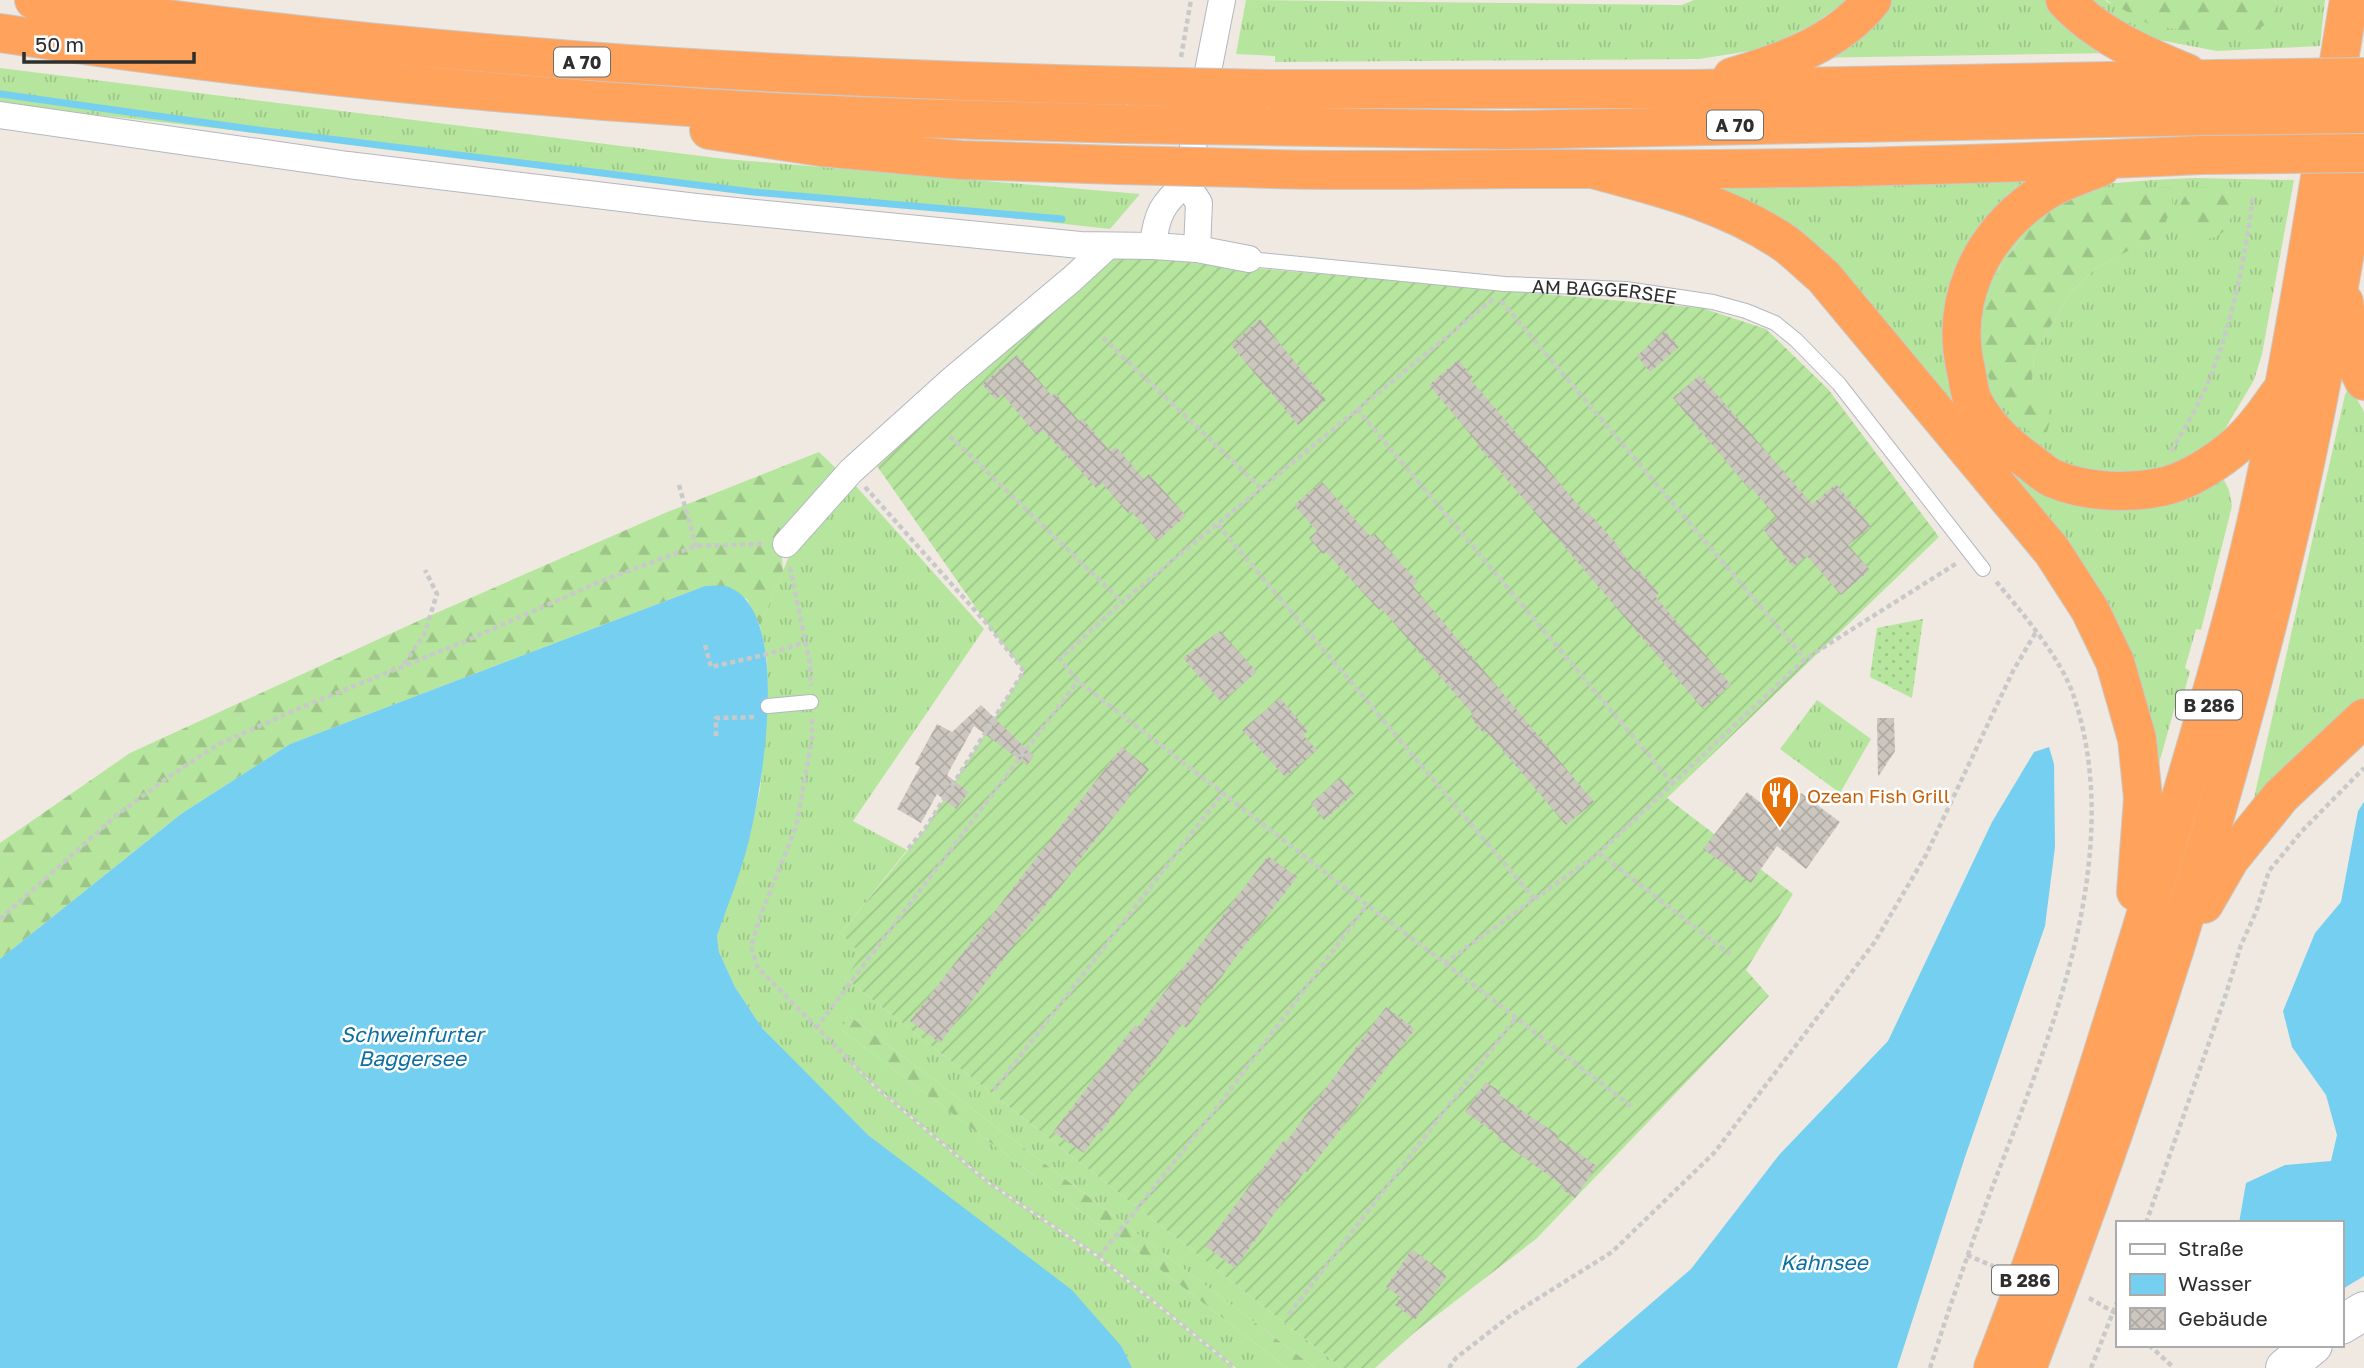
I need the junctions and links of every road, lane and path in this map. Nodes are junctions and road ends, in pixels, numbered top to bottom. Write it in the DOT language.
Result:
graph roads {
  1 [pos="34,0"];
  2 [pos="1222,0"];
  3 [pos="1872,0"];
  4 [pos="2065,0"];
  5 [pos="2349,0"];
  6 [pos="0,33"];
  7 [pos="2364,77"];
  8 [pos="2208,79"];
  9 [pos="1692,89"];
  10 [pos="575,98"];
  11 [pos="2364,114"];
  12 [pos="0,115"];
  13 [pos="2364,141"];
  14 [pos="2364,153"];
  15 [pos="2124,157"];
  16 [pos="1592,169"];
  17 [pos="1186,183"];
  18 [pos="2253,198"];
  19 [pos="1108,246"];
  20 [pos="1153,246"];
  21 [pos="1197,249"];
  22 [pos="1249,259"];
  23 [pos="2340,283"];
  24 [pos="1103,338"];
  25 [pos="2364,381"];
  26 [pos="2285,387"];
  27 [pos="1357,409"];
  28 [pos="950,436"];
  29 [pos="851,471"];
  30 [pos="679,485"];
  31 [pos="1261,488"];
  32 [pos="2149,488"];
  33 [pos="1218,525"];
  34 [pos="786,544"];
  35 [pos="696,545"];
  36 [pos="1971,554"];
  37 [pos="1983,569"];
  38 [pos="425,570"];
  39 [pos="1122,602"];
  40 [pos="2036,632"];
  41 [pos="806,642"];
  42 [pos="705,645"];
  43 [pos="1805,659"];
  44 [pos="403,666"];
  45 [pos="1078,681"];
  46 [pos="811,702"];
  47 [pos="768,711"];
  48 [pos="2364,718"];
  49 [pos="716,736"];
  50 [pos="2364,768"];
  51 [pos="1673,783"];
  52 [pos="1223,793"];
  53 [pos="907,850"];
  54 [pos="1599,853"];
  55 [pos="1536,901"];
  56 [pos="1367,905"];
  57 [pos="0,919"];
  58 [pos="1730,954"];
  59 [pos="1445,963"];
  60 [pos="2170,963"];
  61 [pos="1516,1018"];
  62 [pos="2115,1018"];
  63 [pos="816,1028"];
  64 [pos="994,1090"];
  65 [pos="1632,1107"];
  66 [pos="2147,1221"];
  67 [pos="1967,1255"];
  68 [pos="1099,1257"];
  69 [pos="1993,1265"];
  70 [pos="2089,1298"];
  71 [pos="2364,1311"];
  72 [pos="2116,1312"];
  73 [pos="1289,1314"];
  74 [pos="2343,1324"];
  75 [pos="2151,1347"];
  76 [pos="2310,1347"];
  77 [pos="1236,1368"];
  78 [pos="1449,1368"];
  79 [pos="1930,1368"];
  80 [pos="1993,1368"];
  81 [pos="2027,1368"];
  82 [pos="2091,1368"];
  83 [pos="2174,1368"];
  84 [pos="2285,1368"];
  1 -- 9 [label="highway, A 70, bridge"];
  2 -- 17 [label="street"];
  3 -- 9 [label="highway"];
  4 -- 8 [label="highway"];
  5 -- 26 [label="highway, B 286"];
  6 -- 10 [label="highway, A 70"];
  7 -- 8 [label="highway, A 70, bridge"];
  8 -- 9 [label="highway, A 70"];
  10 -- 11 [label="highway, A 70, bridge"];
  10 -- 16 [label="highway, bridge"];
  12 -- 19 [label="street, AM BAGGERSEE"];
  13 -- 23 [label="highway, B 286"];
  14 -- 15 [label="highway, bridge"];
  15 -- 16 [label="highway"];
  15 -- 32 [label="highway"];
  16 -- 62 [label="highway"];
  17 -- 20 [label="street"];
  17 -- 21 [label="street"];
  18 -- 32 [label="path"];
  19 -- 20 [label="street, AM BAGGERSEE"];
  19 -- 29 [label="street"];
  20 -- 21 [label="street, AM BAGGERSEE"];
  21 -- 22 [label="street, AM BAGGERSEE"];
  22 -- 36 [label="lane, AM BAGGERSEE"];
  23 -- 25 [label="highway"];
  23 -- 60 [label="highway, B 286"];
  24 -- 31 [label="path"];
  26 -- 32 [label="highway"];
  26 -- 62 [label="highway, B 286"];
  27 -- 31 [label="path"];
  27 -- 43 [label="path"];
  27 -- 51 [label="path"];
  28 -- 39 [label="path"];
  29 -- 34 [label="street"];
  29 -- 53 [label="path"];
  30 -- 35 [label="path"];
  31 -- 33 [label="path"];
  33 -- 39 [label="path"];
  33 -- 55 [label="path"];
  34 -- 35 [label="path"];
  34 -- 41 [label="path"];
  35 -- 44 [label="path"];
  36 -- 37 [label="lane, AM BAGGERSEE"];
  36 -- 43 [label="path"];
  37 -- 40 [label="path"];
  38 -- 44 [label="path"];
  39 -- 45 [label="path"];
  40 -- 67 [label="path"];
  40 -- 78 [label="path"];
  41 -- 42 [label="path"];
  41 -- 46 [label="path"];
  43 -- 51 [label="path"];
  44 -- 57 [label="path"];
  45 -- 52 [label="path"];
  45 -- 63 [label="path"];
  46 -- 47 [label="lane"];
  46 -- 63 [label="path"];
  47 -- 49 [label="path"];
  48 -- 60 [label="highway"];
  50 -- 66 [label="path"];
  51 -- 54 [label="path"];
  52 -- 56 [label="path"];
  52 -- 64 [label="path"];
  54 -- 55 [label="path"];
  54 -- 58 [label="path"];
  55 -- 59 [label="path"];
  56 -- 59 [label="path"];
  56 -- 68 [label="path"];
  59 -- 61 [label="path"];
  60 -- 81 [label="highway, B 286"];
  61 -- 65 [label="path"];
  61 -- 73 [label="path"];
  62 -- 80 [label="highway, B 286"];
  63 -- 68 [label="path"];
  67 -- 69 [label="path"];
  67 -- 79 [label="path"];
  68 -- 77 [label="path"];
  70 -- 72 [label="path"];
  71 -- 74 [label="main road"];
  72 -- 82 [label="path"];
  75 -- 83 [label="path"];
  76 -- 84 [label="main road"];
}
